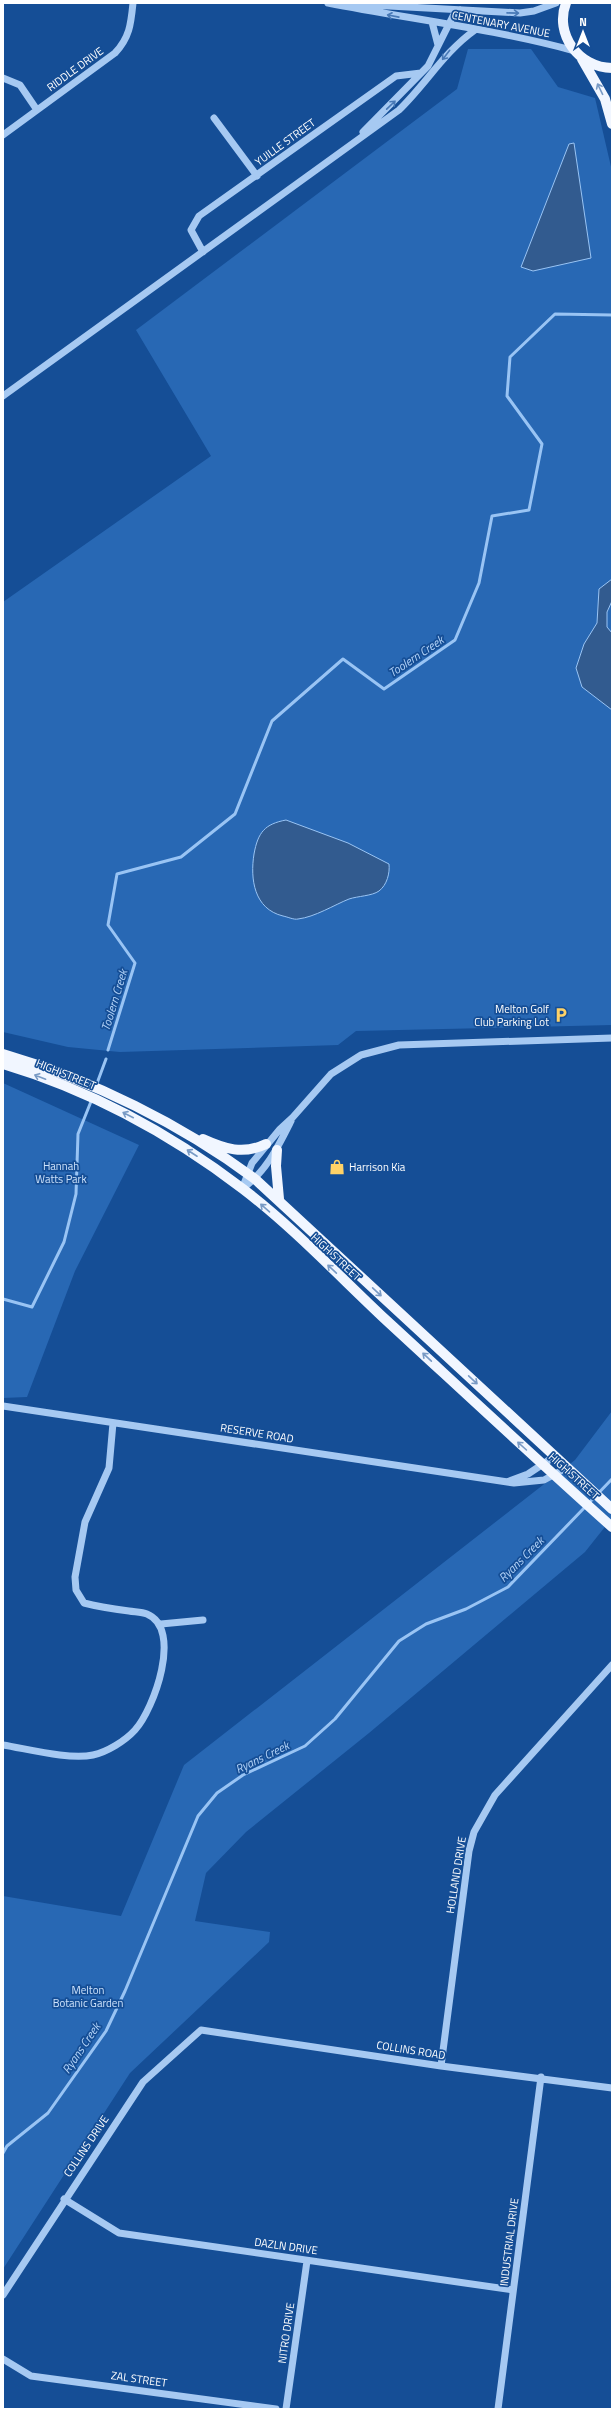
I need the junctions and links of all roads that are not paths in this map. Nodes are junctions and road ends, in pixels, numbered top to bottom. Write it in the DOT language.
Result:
graph roads {
  1 [pos="133,3"];
  2 [pos="328,3"];
  3 [pos="340,3"];
  4 [pos="556,3"];
  5 [pos="566,3"];
  6 [pos="460,10"];
  7 [pos="432,22"];
  8 [pos="448,24"];
  9 [pos="475,30"];
  10 [pos="438,45"];
  11 [pos="578,54"];
  12 [pos="612,68"];
  13 [pos="421,73"];
  14 [pos="3,78"];
  15 [pos="37,110"];
  16 [pos="214,118"];
  17 [pos="612,124"];
  18 [pos="3,135"];
  19 [pos="342,151"];
  20 [pos="257,176"];
  21 [pos="203,252"];
  22 [pos="3,396"];
  23 [pos="612,1038"];
  24 [pos="3,1054"];
  25 [pos="3,1064"];
  26 [pos="78,1086"];
  27 [pos="100,1096"];
  28 [pos="292,1118"];
  29 [pos="161,1121"];
  30 [pos="266,1144"];
  31 [pos="277,1150"];
  32 [pos="247,1173"];
  33 [pos="255,1180"];
  34 [pos="242,1188"];
  35 [pos="279,1199"];
  36 [pos="3,1406"];
  37 [pos="113,1423"];
  38 [pos="555,1456"];
  39 [pos="543,1465"];
  40 [pos="566,1468"];
  41 [pos="555,1476"];
  42 [pos="507,1482"];
  43 [pos="612,1509"];
  44 [pos="612,1527"];
  45 [pos="203,1620"];
  46 [pos="161,1624"];
  47 [pos="612,1665"];
  48 [pos="3,1745"];
  49 [pos="207,2030"];
  50 [pos="441,2066"];
  51 [pos="541,2078"];
  52 [pos="612,2088"];
  53 [pos="64,2199"];
  54 [pos="307,2261"];
  55 [pos="514,2290"];
  56 [pos="3,2295"];
  57 [pos="3,2359"];
  58 [pos="276,2409"];
  59 [pos="286,2409"];
  60 [pos="498,2409"];
  1 -- 15 [label="street, RIDDLE DRIVE"];
  7 -- 2 [label="street, CENTENARY AVENUE, one-way"];
  3 -- 6 [label="street, CENTENARY AVENUE"];
  6 -- 4 [label="street, CENTENARY AVENUE, one-way"];
  5 -- 11 [label="main road"];
  6 -- 8 [label="street"];
  7 -- 8 [label="street, CENTENARY AVENUE"];
  7 -- 10 [label="street"];
  8 -- 9 [label="street, CENTENARY AVENUE"];
  8 -- 10 [label="street"];
  9 -- 11 [label="street, CENTENARY AVENUE"];
  9 -- 19 [label="street, one-way"];
  10 -- 13 [label="street"];
  11 -- 12 [label="main road"];
  17 -- 11 [label="main road, one-way"];
  19 -- 13 [label="street, one-way"];
  13 -- 20 [label="street, YUILLE STREET"];
  14 -- 15 [label="street"];
  15 -- 18 [label="street, RIDDLE DRIVE"];
  16 -- 20 [label="street"];
  19 -- 21 [label="street"];
  20 -- 21 [label="street, YUILLE STREET"];
  21 -- 22 [label="street"];
  23 -- 28 [label="street"];
  24 -- 26 [label="main road, HIGH STREET"];
  26 -- 25 [label="main road, HIGH STREET, one-way"];
  26 -- 27 [label="main road, HIGH STREET"];
  27 -- 29 [label="main road, HIGH STREET"];
  34 -- 27 [label="main road, HIGH STREET, one-way"];
  28 -- 30 [label="street"];
  28 -- 31 [label="street"];
  29 -- 30 [label="main road"];
  29 -- 32 [label="main road, HIGH STREET"];
  30 -- 32 [label="street"];
  31 -- 33 [label="street"];
  31 -- 35 [label="main road"];
  32 -- 33 [label="main road, HIGH STREET"];
  32 -- 34 [label="street"];
  33 -- 34 [label="street"];
  33 -- 35 [label="main road, HIGH STREET"];
  39 -- 34 [label="main road, HIGH STREET, one-way"];
  35 -- 38 [label="main road, HIGH STREET, one-way"];
  36 -- 37 [label="street, RESERVE ROAD"];
  37 -- 42 [label="street, RESERVE ROAD"];
  37 -- 46 [label="street"];
  38 -- 39 [label="street"];
  38 -- 40 [label="main road, HIGH STREET"];
  39 -- 41 [label="main road, HIGH STREET"];
  39 -- 42 [label="street"];
  40 -- 41 [label="street, RESERVE ROAD"];
  40 -- 43 [label="main road, HIGH STREET"];
  41 -- 42 [label="street, RESERVE ROAD"];
  41 -- 44 [label="main road, HIGH STREET"];
  45 -- 46 [label="street"];
  46 -- 48 [label="street"];
  47 -- 50 [label="street, HOLLAND DRIVE"];
  49 -- 50 [label="street, COLLINS ROAD"];
  49 -- 53 [label="street, COLLINS DRIVE"];
  50 -- 51 [label="street, COLLINS ROAD"];
  51 -- 52 [label="street, COLLINS ROAD"];
  51 -- 55 [label="street, INDUSTRIAL DRIVE"];
  53 -- 54 [label="street, DAZLN DRIVE"];
  53 -- 56 [label="street, COLLINS DRIVE"];
  54 -- 55 [label="street, DAZLN DRIVE"];
  54 -- 59 [label="street, NITRO DRIVE"];
  55 -- 60 [label="street, INDUSTRIAL DRIVE"];
  57 -- 58 [label="street, ZAL STREET"];
}
